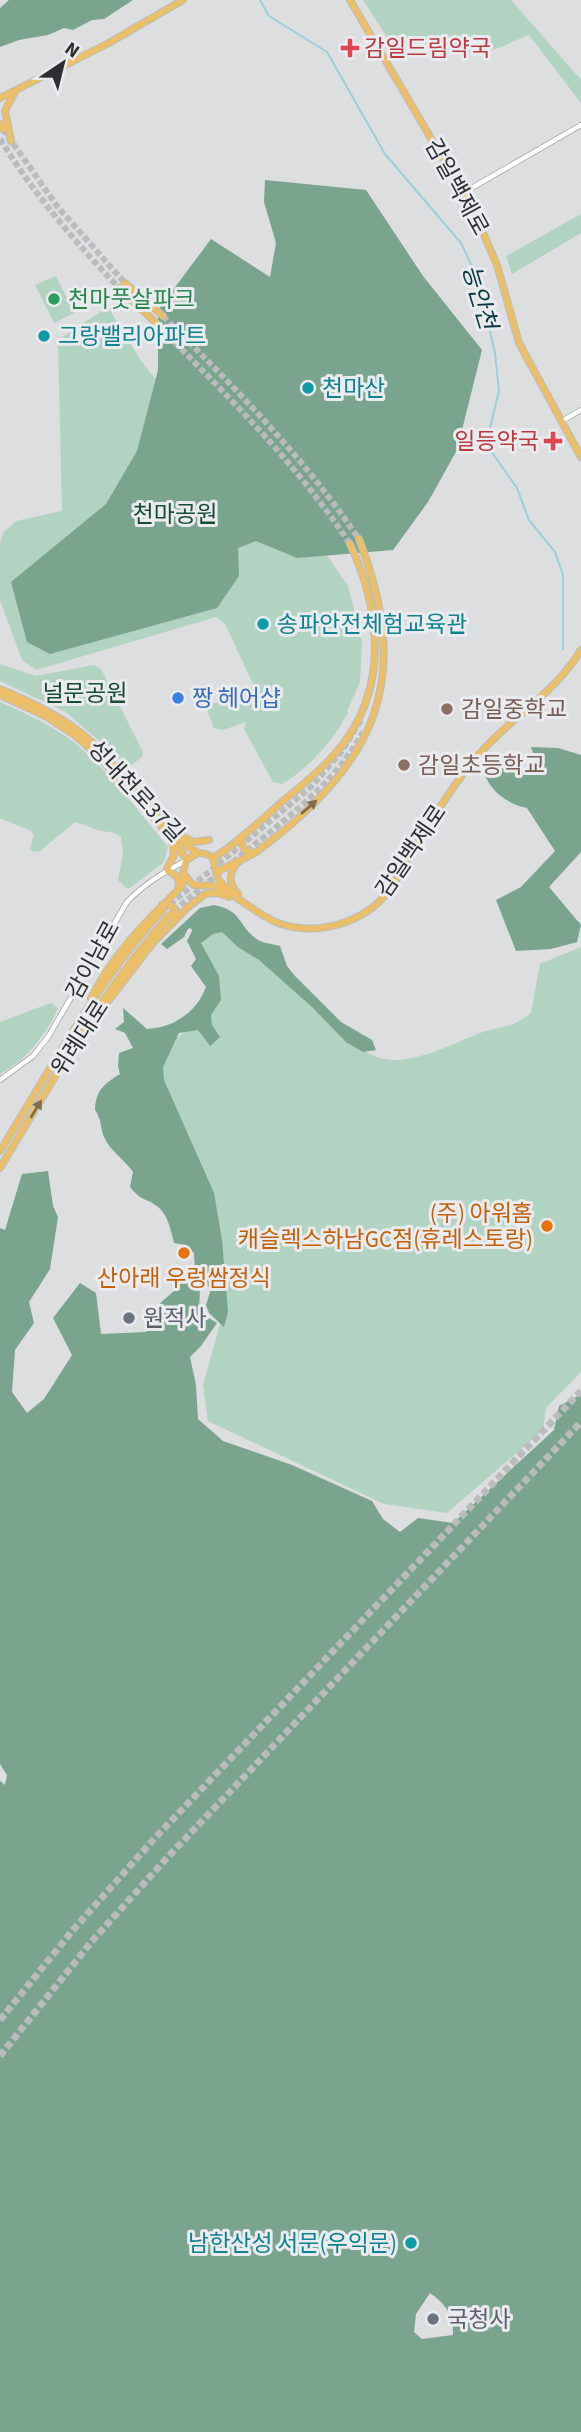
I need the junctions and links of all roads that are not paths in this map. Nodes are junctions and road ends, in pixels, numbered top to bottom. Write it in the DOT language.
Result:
graph roads {
  1 [pos="183,0"];
  2 [pos="350,0"];
  3 [pos="16,90"];
  4 [pos="0,98"];
  5 [pos="581,125"];
  6 [pos="11,141"];
  7 [pos="463,192"];
  8 [pos="163,316"];
  9 [pos="156,323"];
  10 [pos="581,410"];
  11 [pos="562,421"];
  12 [pos="581,457"];
  13 [pos="359,539"];
  14 [pos="350,544"];
  15 [pos="581,650"];
  16 [pos="0,690"];
  17 [pos="0,695"];
  18 [pos="125,783"];
  19 [pos="169,828"];
  20 [pos="244,834"];
  21 [pos="171,838"];
  22 [pos="258,852"];
  23 [pos="199,853"];
  24 [pos="213,858"];
  25 [pos="242,859"];
  26 [pos="186,860"];
  27 [pos="166,871"];
  28 [pos="217,873"];
  29 [pos="184,876"];
  30 [pos="204,886"];
  31 [pos="232,894"];
  32 [pos="172,895"];
  33 [pos="163,907"];
  34 [pos="187,908"];
  35 [pos="257,913"];
  36 [pos="172,917"];
  37 [pos="0,1080"];
  38 [pos="0,1151"];
  39 [pos="0,1168"];
  1 -- 3 [label="main road"];
  2 -- 7 [label="main road, 감일백제로"];
  3 -- 4 [label="main road"];
  3 -- 6 [label="main road"];
  5 -- 7 [label="street"];
  7 -- 11 [label="main road, 감일백제로"];
  8 -- 9 [label="main road"];
  10 -- 11 [label="street"];
  11 -- 12 [label="main road, 감일백제로"];
  22 -- 13 [label="main road, one-way"];
  14 -- 20 [label="main road"];
  15 -- 35 [label="main road, 감일백제로"];
  16 -- 18 [label="main road, 성내천로37길"];
  17 -- 18 [label="main road, 성내천로37길"];
  18 -- 19 [label="main road, 성내천로37길"];
  18 -- 21 [label="main road, 성내천로37길"];
  19 -- 23 [label="main road, 성내천로37길"];
  19 -- 23 [label="main road"];
  20 -- 22 [label="main road"];
  20 -- 24 [label="main road"];
  21 -- 26 [label="main road, 성내천로37길"];
  21 -- 27 [label="main road"];
  22 -- 25 [label="main road"];
  23 -- 24 [label="main road"];
  23 -- 26 [label="main road"];
  24 -- 28 [label="main road"];
  25 -- 28 [label="main road"];
  25 -- 35 [label="main road"];
  26 -- 27 [label="street, 감이남로"];
  26 -- 29 [label="main road"];
  27 -- 29 [label="main road"];
  27 -- 32 [label="main road"];
  27 -- 37 [label="street, 감이남로"];
  28 -- 30 [label="main road"];
  28 -- 31 [label="main road"];
  29 -- 30 [label="main road"];
  29 -- 32 [label="main road, 위례대로"];
  30 -- 31 [label="main road"];
  30 -- 34 [label="main road"];
  31 -- 35 [label="main road, 감일백제로"];
  32 -- 33 [label="main road, 위례대로"];
  33 -- 36 [label="main road"];
  33 -- 38 [label="main road, 위례대로"];
  34 -- 35 [label="main road"];
  34 -- 36 [label="main road, 위례대로"];
  39 -- 36 [label="main road, 위례대로, one-way"];
}
